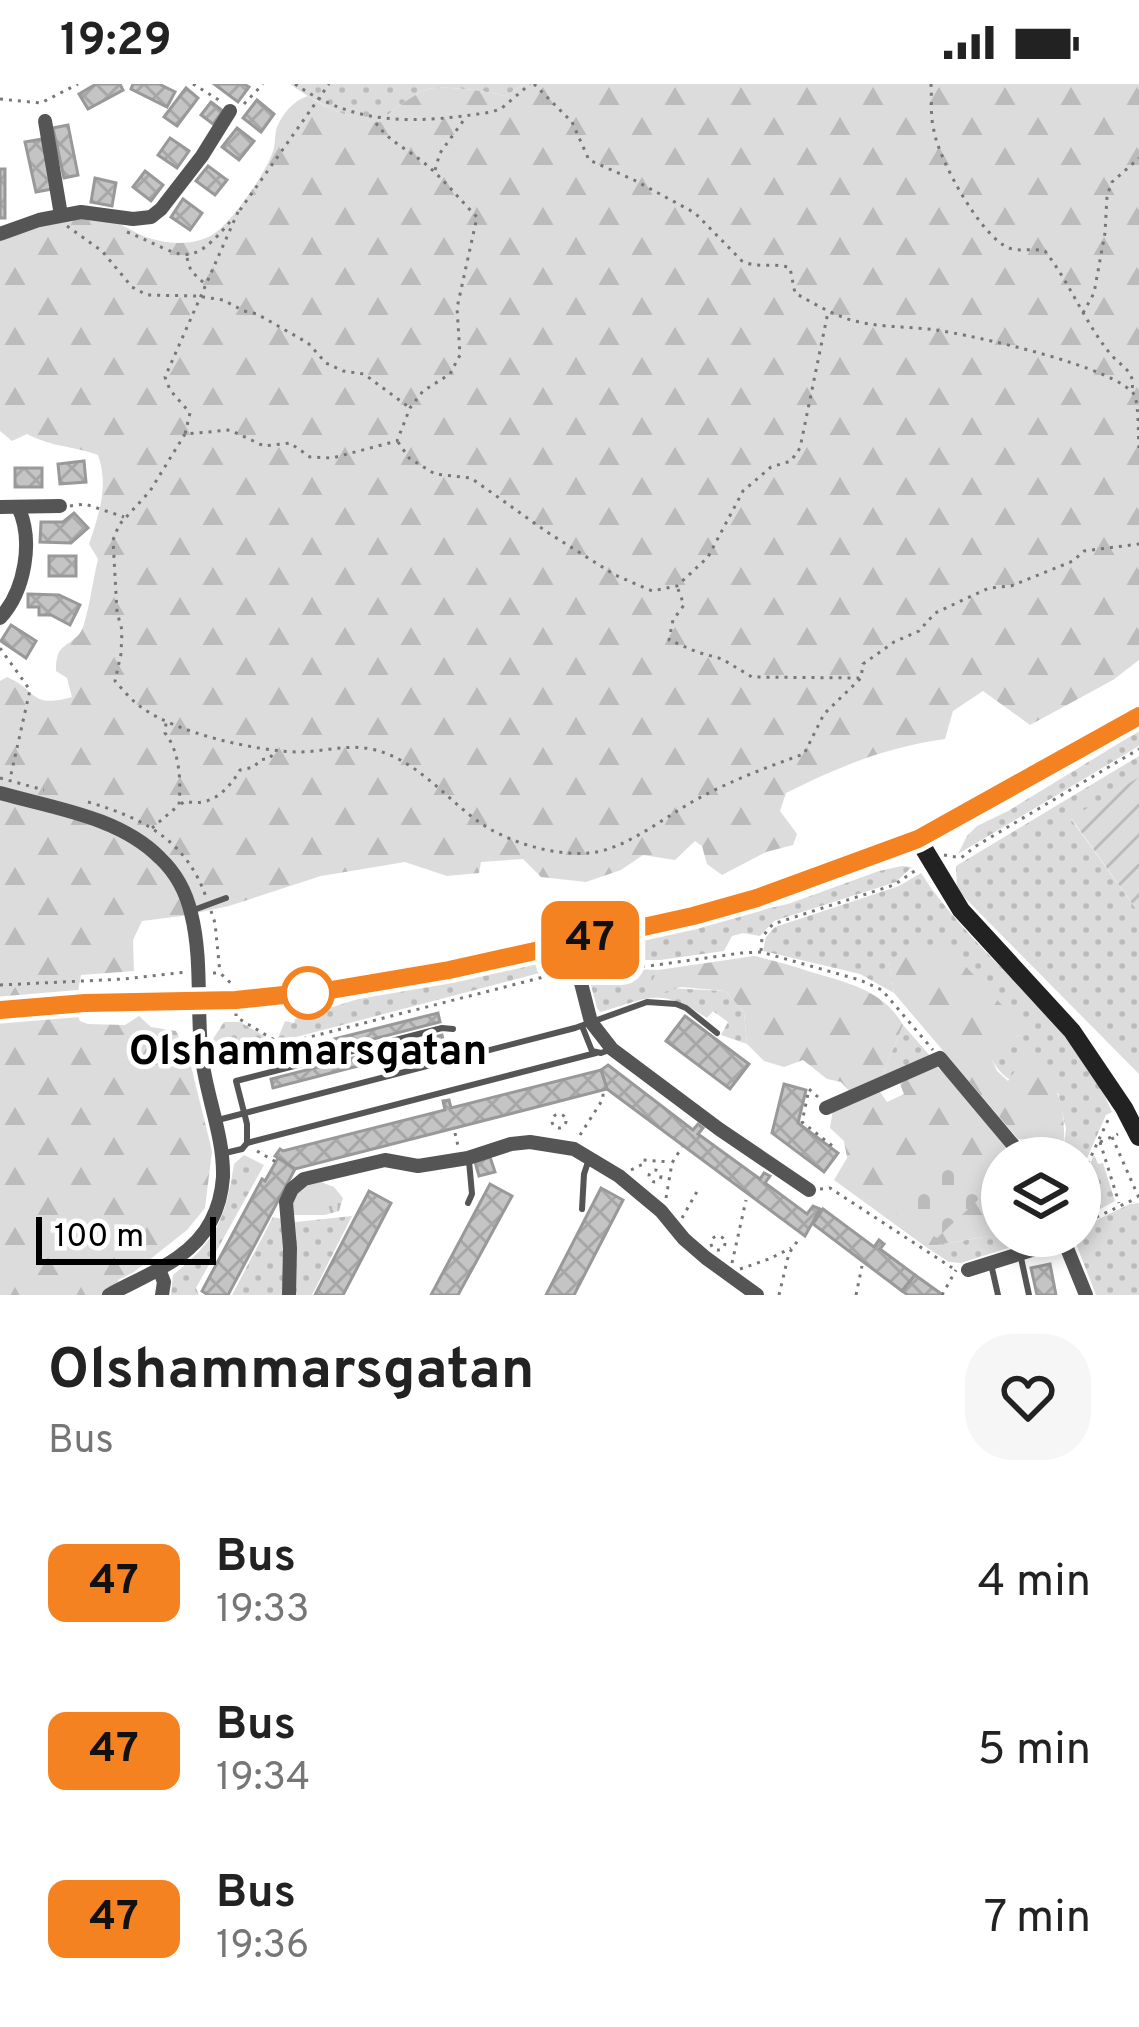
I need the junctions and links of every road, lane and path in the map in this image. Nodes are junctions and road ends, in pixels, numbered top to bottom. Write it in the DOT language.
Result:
graph roads {
  1 [pos="78,84"];
  2 [pos="193,84"];
  3 [pos="263,84"];
  4 [pos="296,84"];
  5 [pos="329,84"];
  6 [pos="532,84"];
  7 [pos="931,84"];
  8 [pos="0,99"];
  9 [pos="320,100"];
  10 [pos="230,111"];
  11 [pos="468,116"];
  12 [pos="373,118"];
  13 [pos="45,121"];
  14 [pos="1139,158"];
  15 [pos="435,172"];
  16 [pos="238,212"];
  17 [pos="62,220"];
  18 [pos="0,234"];
  19 [pos="188,257"];
  20 [pos="206,285"];
  21 [pos="201,297"];
  22 [pos="828,310"];
  23 [pos="1083,313"];
  24 [pos="1131,391"];
  25 [pos="1138,400"];
  26 [pos="410,408"];
  27 [pos="185,434"];
  28 [pos="397,441"];
  29 [pos="1139,451"];
  30 [pos="0,506"];
  31 [pos="60,506"];
  32 [pos="18,507"];
  33 [pos="125,518"];
  34 [pos="1139,544"];
  35 [pos="677,586"];
  36 [pos="0,618"];
  37 [pos="0,648"];
  38 [pos="861,678"];
  39 [pos="1139,716"];
  40 [pos="166,721"];
  41 [pos="274,749"];
  42 [pos="1139,749"];
  43 [pos="5,787"];
  44 [pos="179,805"];
  45 [pos="152,828"];
  46 [pos="918,839"];
  47 [pos="931,862"];
  48 [pos="226,898"];
  49 [pos="190,911"];
  50 [pos="571,944"];
  51 [pos="761,952"];
  52 [pos="199,1001"];
  53 [pos="0,1010"];
  54 [pos="586,1024"];
  55 [pos="452,1029"];
  56 [pos="717,1033"];
  57 [pos="604,1051"];
  58 [pos="603,1090"];
  59 [pos="826,1108"];
  60 [pos="244,1114"];
  61 [pos="1113,1115"];
  62 [pos="214,1121"];
  63 [pos="563,1127"];
  64 [pos="1006,1137"];
  65 [pos="1101,1137"];
  66 [pos="1112,1137"];
  67 [pos="1130,1138"];
  68 [pos="1101,1141"];
  69 [pos="248,1143"];
  70 [pos="682,1147"];
  71 [pos="835,1148"];
  72 [pos="1101,1148"];
  73 [pos="1118,1150"];
  74 [pos="221,1154"];
  75 [pos="468,1158"];
  76 [pos="590,1159"];
  77 [pos="276,1162"];
  78 [pos="672,1166"];
  79 [pos="658,1172"];
  80 [pos="619,1176"];
  81 [pos="699,1188"];
  82 [pos="809,1190"];
  83 [pos="1139,1198"];
  84 [pos="746,1200"];
  85 [pos="468,1203"];
  86 [pos="1120,1204"];
  87 [pos="582,1208"];
  88 [pos="662,1211"];
  89 [pos="1101,1214"];
  90 [pos="676,1228"];
  91 [pos="800,1239"];
  92 [pos="725,1240"];
  93 [pos="737,1240"];
  94 [pos="791,1248"];
  95 [pos="1014,1257"];
  96 [pos="1020,1257"];
  97 [pos="1071,1257"];
  98 [pos="992,1264"];
  99 [pos="862,1266"];
  100 [pos="159,1269"];
  101 [pos="962,1270"];
  102 [pos="728,1274"];
  103 [pos="131,1290"];
  104 [pos="942,1294"];
  105 [pos="109,1295"];
  106 [pos="162,1295"];
  107 [pos="289,1295"];
  108 [pos="757,1295"];
  109 [pos="779,1295"];
  110 [pos="856,1295"];
  111 [pos="998,1295"];
  112 [pos="1029,1295"];
  113 [pos="1087,1295"];
  1 -- 8 [label="path"];
  2 -- 10 [label="path"];
  3 -- 10 [label="path"];
  4 -- 9 [label="path"];
  5 -- 9 [label="path"];
  6 -- 11 [label="path"];
  6 -- 22 [label="path"];
  7 -- 23 [label="path"];
  9 -- 12 [label="path"];
  10 -- 17 [label="street"];
  11 -- 12 [label="path"];
  11 -- 15 [label="path"];
  12 -- 15 [label="path"];
  13 -- 17 [label="street"];
  14 -- 23 [label="path"];
  15 -- 26 [label="path"];
  16 -- 20 [label="path"];
  17 -- 18 [label="street"];
  17 -- 21 [label="path"];
  19 -- 20 [label="path"];
  20 -- 21 [label="path"];
  21 -- 26 [label="path"];
  21 -- 27 [label="path"];
  22 -- 24 [label="path"];
  22 -- 35 [label="path"];
  23 -- 24 [label="path"];
  24 -- 25 [label="path"];
  25 -- 29 [label="path"];
  26 -- 28 [label="path"];
  27 -- 28 [label="path"];
  27 -- 33 [label="path"];
  28 -- 35 [label="path"];
  30 -- 32 [label="street"];
  31 -- 32 [label="street"];
  31 -- 33 [label="path"];
  32 -- 36 [label="street"];
  33 -- 40 [label="path"];
  34 -- 38 [label="path"];
  35 -- 38 [label="path"];
  37 -- 43 [label="path"];
  38 -- 41 [label="path"];
  39 -- 46 [label="street"];
  40 -- 41 [label="path"];
  40 -- 44 [label="path"];
  41 -- 44 [label="path"];
  42 -- 47 [label="path"];
  43 -- 49 [label="street"];
  44 -- 45 [label="path"];
  46 -- 47 [label="street"];
  46 -- 50 [label="street"];
  47 -- 51 [label="path"];
  47 -- 67 [label="street"];
  48 -- 49 [label="lane"];
  49 -- 52 [label="street"];
  50 -- 52 [label="street"];
  50 -- 54 [label="street"];
  52 -- 53 [label="street"];
  52 -- 62 [label="street"];
  54 -- 56 [label="lane"];
  54 -- 57 [label="street"];
  54 -- 60 [label="lane"];
  55 -- 60 [label="lane"];
  57 -- 69 [label="lane"];
  57 -- 82 [label="street"];
  58 -- 63 [label="path"];
  59 -- 64 [label="street"];
  59 -- 71 [label="path"];
  60 -- 62 [label="lane"];
  60 -- 69 [label="lane"];
  61 -- 65 [label="path"];
  62 -- 74 [label="street"];
  66 -- 67 [label="path"];
  66 -- 68 [label="path"];
  66 -- 73 [label="path"];
  67 -- 73 [label="path"];
  69 -- 74 [label="lane"];
  69 -- 77 [label="path"];
  70 -- 78 [label="path"];
  72 -- 86 [label="path"];
  73 -- 83 [label="path"];
  74 -- 100 [label="street"];
  75 -- 76 [label="street"];
  75 -- 85 [label="lane"];
  75 -- 107 [label="street"];
  76 -- 80 [label="street"];
  76 -- 87 [label="lane"];
  78 -- 79 [label="path"];
  78 -- 80 [label="path"];
  78 -- 88 [label="path"];
  80 -- 88 [label="street"];
  81 -- 90 [label="path"];
  82 -- 101 [label="path"];
  83 -- 86 [label="path"];
  84 -- 93 [label="path"];
  86 -- 89 [label="path"];
  88 -- 90 [label="street"];
  90 -- 102 [label="street"];
  91 -- 94 [label="path"];
  92 -- 93 [label="path"];
  93 -- 102 [label="path"];
  94 -- 102 [label="path"];
  94 -- 109 [label="path"];
  95 -- 98 [label="street"];
  96 -- 112 [label="lane"];
  97 -- 113 [label="street"];
  98 -- 101 [label="street"];
  98 -- 111 [label="lane"];
  99 -- 110 [label="path"];
  100 -- 103 [label="street"];
  100 -- 106 [label="street"];
  101 -- 104 [label="path"];
  102 -- 108 [label="street"];
  103 -- 105 [label="street"];
}
